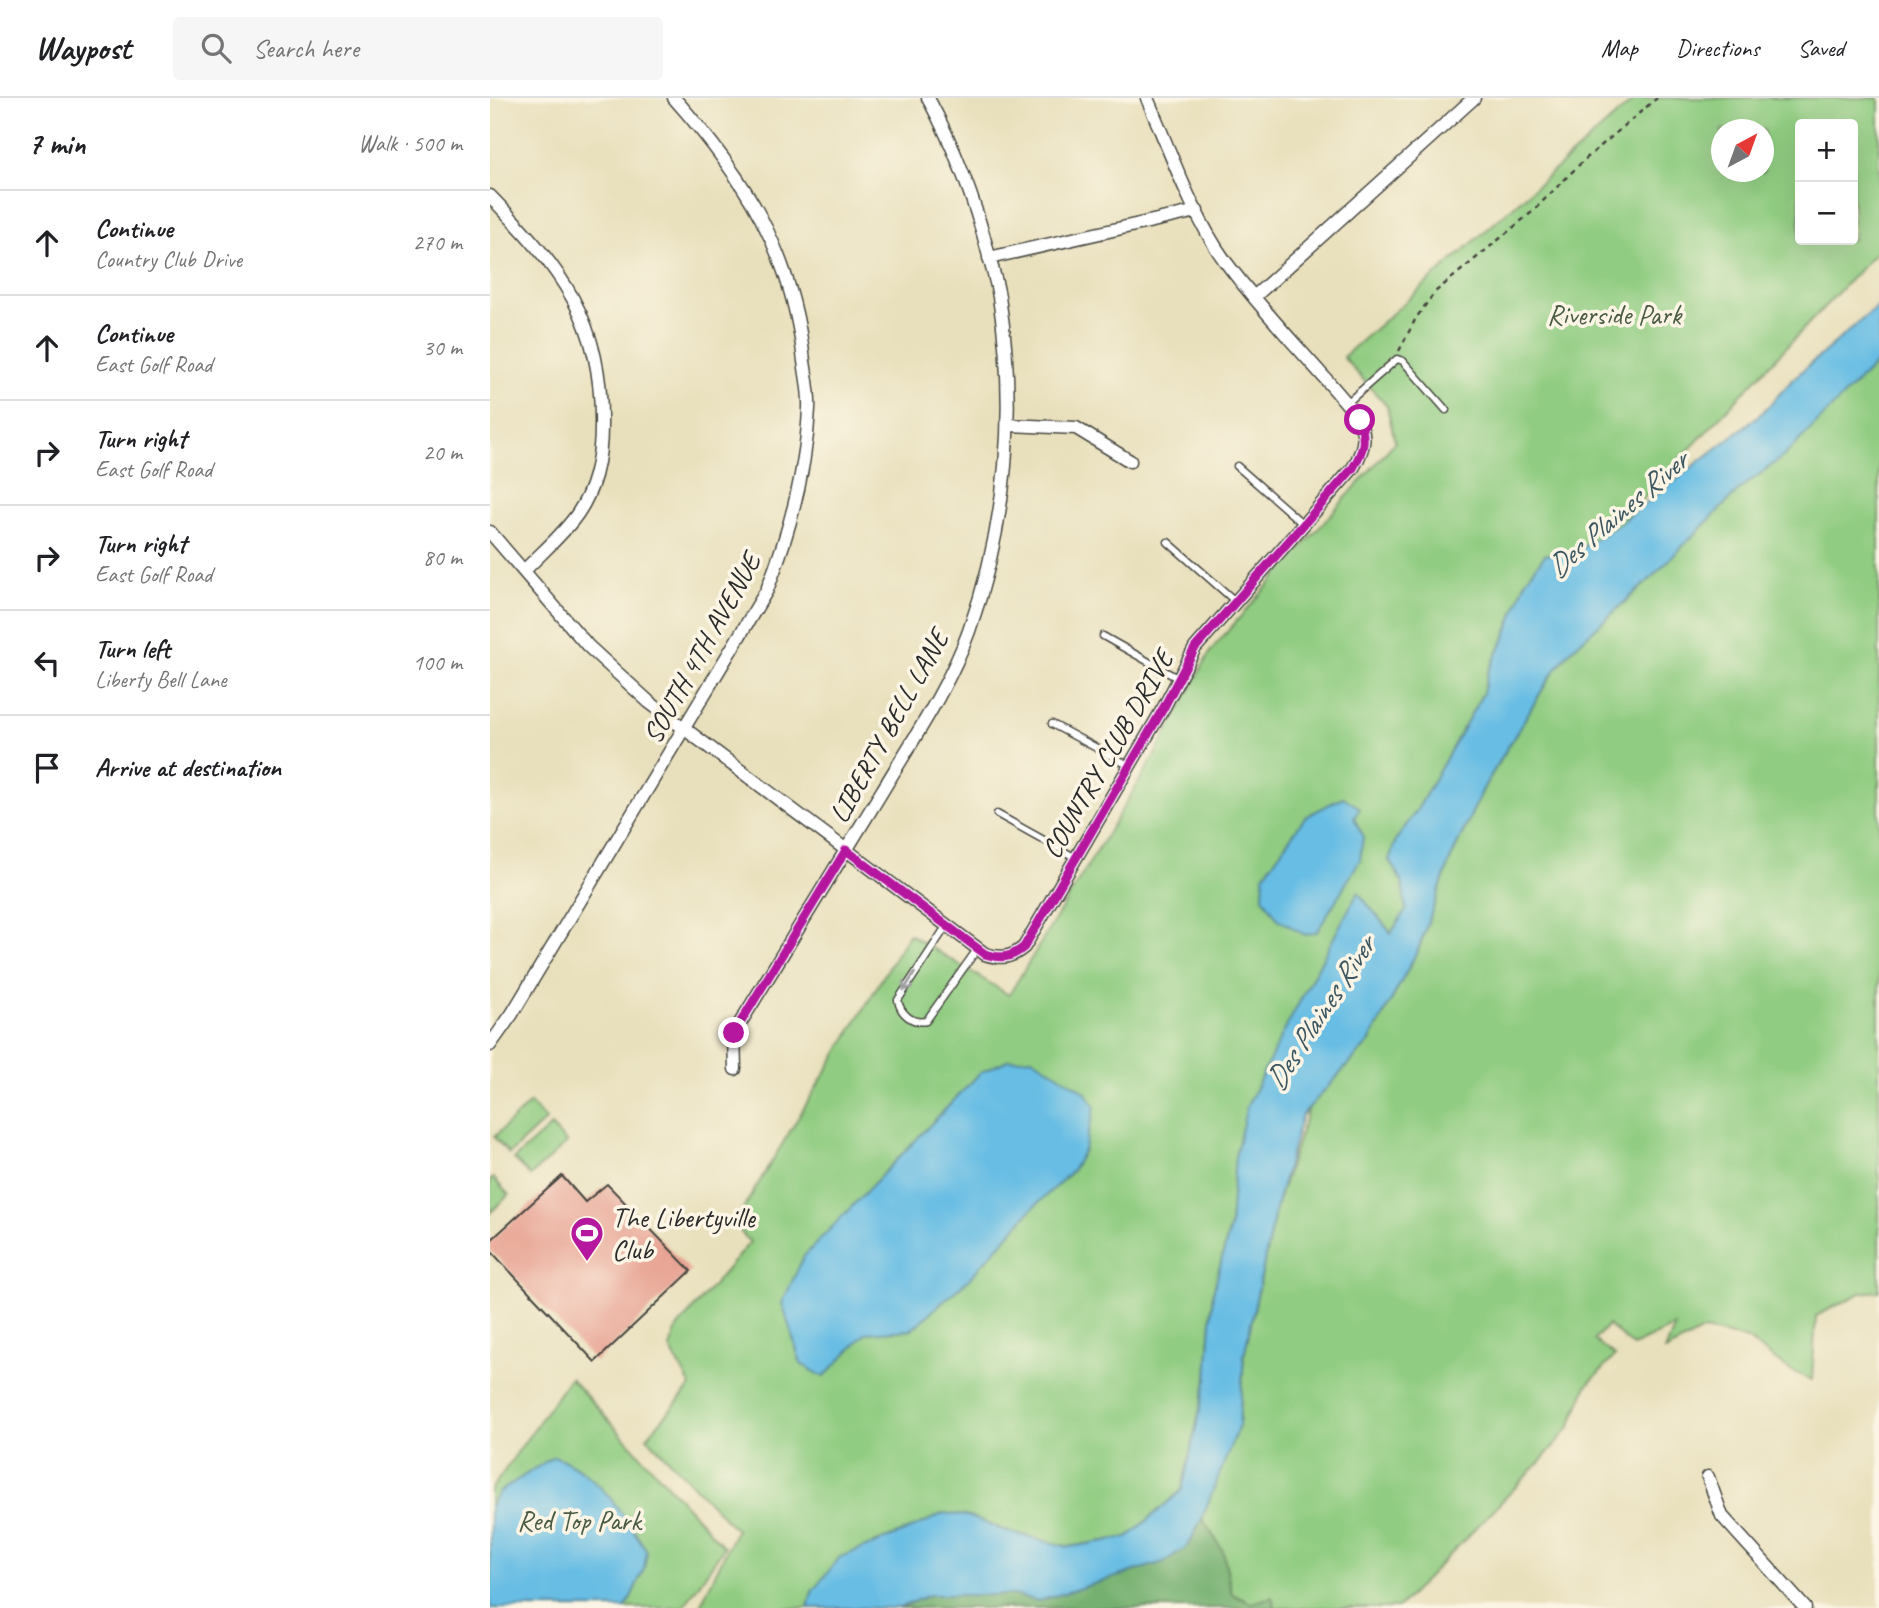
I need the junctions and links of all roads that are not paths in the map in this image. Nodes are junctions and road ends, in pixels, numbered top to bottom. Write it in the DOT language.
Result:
graph roads {
  1 [pos="674,98"];
  2 [pos="928,98"];
  3 [pos="1147,98"];
  4 [pos="1474,98"];
  5 [pos="490,196"];
  6 [pos="1197,211"];
  7 [pos="989,258"];
  8 [pos="1254,297"];
  9 [pos="1350,407"];
  10 [pos="1446,410"];
  11 [pos="1009,425"];
  12 [pos="1130,461"];
  13 [pos="1237,466"];
  14 [pos="1303,524"];
  15 [pos="490,532"];
  16 [pos="1168,542"];
  17 [pos="524,571"];
  18 [pos="1235,601"];
  19 [pos="1103,636"];
  20 [pos="1179,678"];
  21 [pos="1052,724"];
  22 [pos="685,729"];
  23 [pos="1130,766"];
  24 [pos="997,814"];
  25 [pos="846,850"];
  26 [pos="1076,858"];
  27 [pos="947,925"];
  28 [pos="978,948"];
  29 [pos="490,1045"];
  30 [pos="735,1069"];
  31 [pos="1708,1477"];
  32 [pos="1805,1608"];
  1 -- 22 [label="street, SOUTH 4TH AVENUE"];
  2 -- 7 [label="street, LIBERTY BELL LANE"];
  3 -- 6 [label="street"];
  4 -- 8 [label="street"];
  5 -- 17 [label="street"];
  6 -- 7 [label="street"];
  6 -- 8 [label="street"];
  7 -- 11 [label="street, LIBERTY BELL LANE"];
  8 -- 9 [label="street"];
  9 -- 10 [label="lane"];
  9 -- 14 [label="street, COUNTRY CLUB DRIVE"];
  11 -- 12 [label="street"];
  11 -- 25 [label="street, LIBERTY BELL LANE"];
  13 -- 14 [label="lane"];
  14 -- 18 [label="street, COUNTRY CLUB DRIVE"];
  15 -- 17 [label="street"];
  16 -- 18 [label="lane"];
  17 -- 22 [label="street"];
  18 -- 20 [label="street, COUNTRY CLUB DRIVE"];
  19 -- 20 [label="lane"];
  20 -- 23 [label="street, COUNTRY CLUB DRIVE"];
  21 -- 23 [label="lane"];
  22 -- 25 [label="street"];
  22 -- 29 [label="street, SOUTH 4TH AVENUE"];
  23 -- 26 [label="street, COUNTRY CLUB DRIVE"];
  24 -- 26 [label="lane"];
  25 -- 27 [label="street"];
  25 -- 30 [label="street, LIBERTY BELL LANE"];
  26 -- 28 [label="street, COUNTRY CLUB DRIVE"];
  27 -- 28 [label="street"];
  27 -- 28 [label="lane, one-way"];
  31 -- 32 [label="street"];
}
